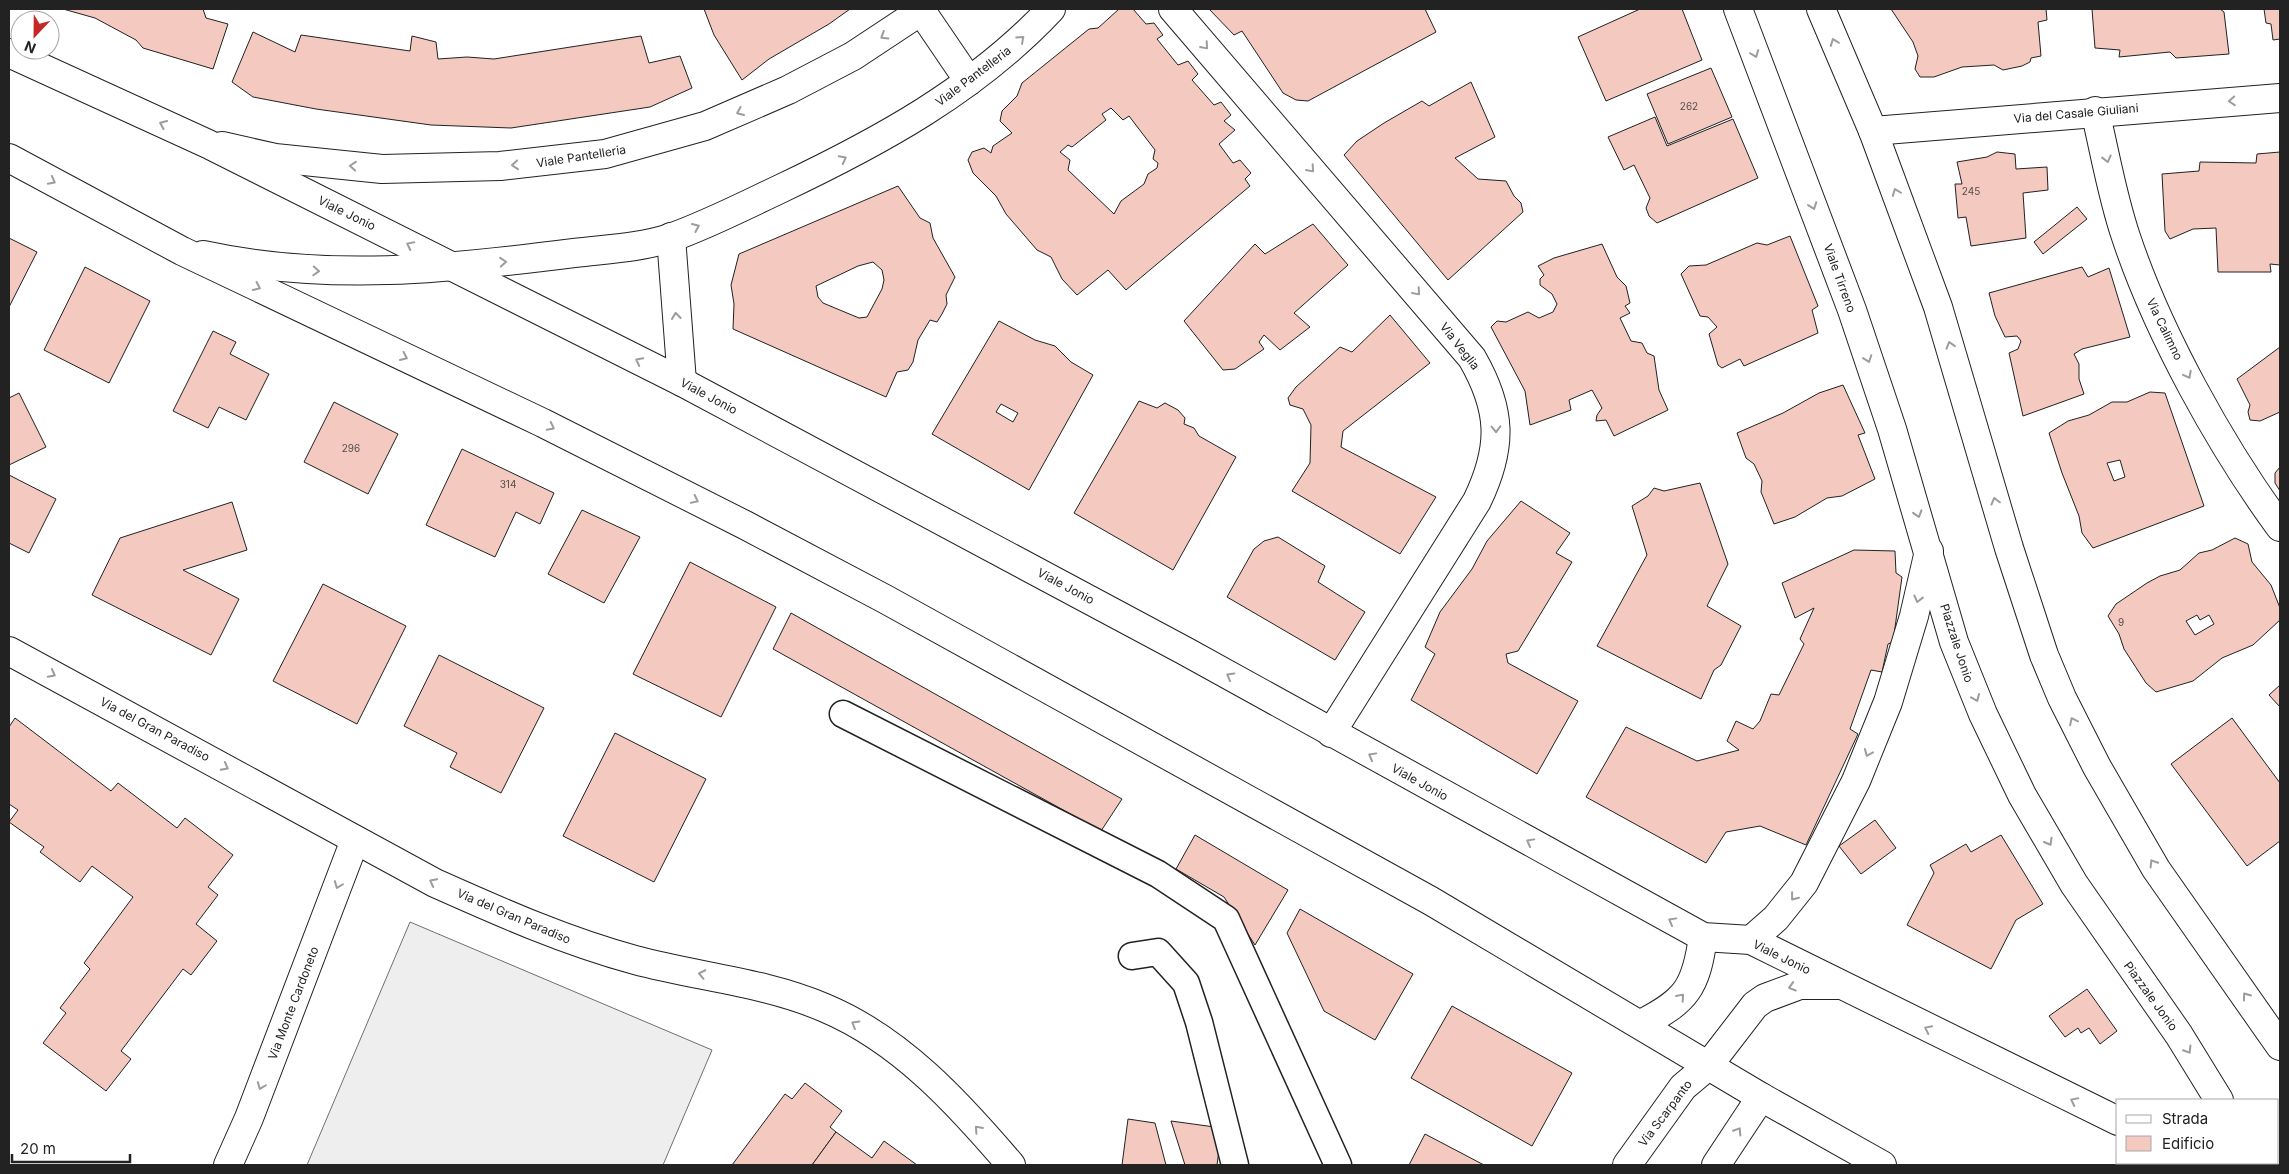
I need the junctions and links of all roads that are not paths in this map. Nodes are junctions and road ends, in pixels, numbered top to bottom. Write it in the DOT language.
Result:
graph roads {
  1 [pos="922,9"];
  2 [pos="1051,9"];
  3 [pos="1173,9"];
  4 [pos="1738,9"];
  5 [pos="1824,10"];
  6 [pos="9,53"];
  7 [pos="969,81"];
  8 [pos="2280,98"];
  9 [pos="2095,111"];
  10 [pos="1873,131"];
  11 [pos="208,144"];
  12 [pos="9,158"];
  13 [pos="671,238"];
  14 [pos="182,251"];
  15 [pos="454,266"];
  16 [pos="682,382"];
  17 [pos="2280,527"];
  18 [pos="1929,551"];
  19 [pos="9,650"];
  20 [pos="843,714"];
  21 [pos="1331,733"];
  22 [pos="355,840"];
  23 [pos="1703,938"];
  24 [pos="1751,940"];
  25 [pos="1132,956"];
  26 [pos="1840,985"];
  27 [pos="1641,1024"];
  28 [pos="2278,1041"];
  29 [pos="1708,1066"];
  30 [pos="1761,1097"];
  31 [pos="2218,1099"];
  32 [pos="2116,1120"];
  33 [pos="228,1165"];
  34 [pos="1011,1165"];
  35 [pos="1235,1165"];
  36 [pos="1338,1165"];
  37 [pos="1627,1165"];
  38 [pos="1716,1165"];
  39 [pos="1882,1165"];
  1 -- 7 [label="main road"];
  1 -- 11 [label="main road, Viale Pantelleria, one-way"];
  7 -- 2 [label="main road, Viale Pantelleria, one-way"];
  3 -- 21 [label="main road, Via Veglia, one-way"];
  4 -- 18 [label="main road, Viale Tirreno, one-way"];
  10 -- 5 [label="main road, one-way"];
  11 -- 6 [label="main road, Viale Jonio, one-way"];
  13 -- 7 [label="main road, Viale Pantelleria, one-way"];
  8 -- 9 [label="main road, Via del Casale Giuliani, one-way"];
  9 -- 10 [label="main road, Via del Casale Giuliani"];
  9 -- 17 [label="main road, Via Calimno, one-way"];
  28 -- 10 [label="main road, one-way"];
  15 -- 11 [label="main road, Viale Jonio, one-way"];
  12 -- 14 [label="main road, one-way"];
  15 -- 13 [label="main road, Viale Pantelleria, one-way"];
  16 -- 13 [label="main road, one-way"];
  14 -- 15 [label="main road, Viale Pantelleria, one-way"];
  14 -- 27 [label="main road, one-way"];
  16 -- 15 [label="main road, Viale Jonio, one-way"];
  21 -- 16 [label="main road, Viale Jonio, one-way"];
  18 -- 24 [label="main road, one-way"];
  18 -- 31 [label="main road, Piazzale Jonio, one-way"];
  19 -- 22 [label="main road, Via del Gran Paradiso, one-way"];
  20 -- 36 [label="street"];
  23 -- 21 [label="main road, Viale Jonio, one-way"];
  22 -- 33 [label="main road, Via Monte Cardoneto, one-way"];
  34 -- 22 [label="main road, Via del Gran Paradiso, one-way"];
  23 -- 24 [label="main road, Viale Jonio"];
  27 -- 23 [label="main road, one-way"];
  24 -- 26 [label="main road, Viale Jonio"];
  25 -- 35 [label="street"];
  26 -- 29 [label="main road, Via Scarpanto, one-way"];
  32 -- 26 [label="main road, Viale Jonio, one-way"];
  27 -- 29 [label="main road"];
  29 -- 30 [label="main road"];
  29 -- 37 [label="main road, Via Scarpanto"];
  38 -- 30 [label="main road, one-way"];
  30 -- 39 [label="main road"];
}
